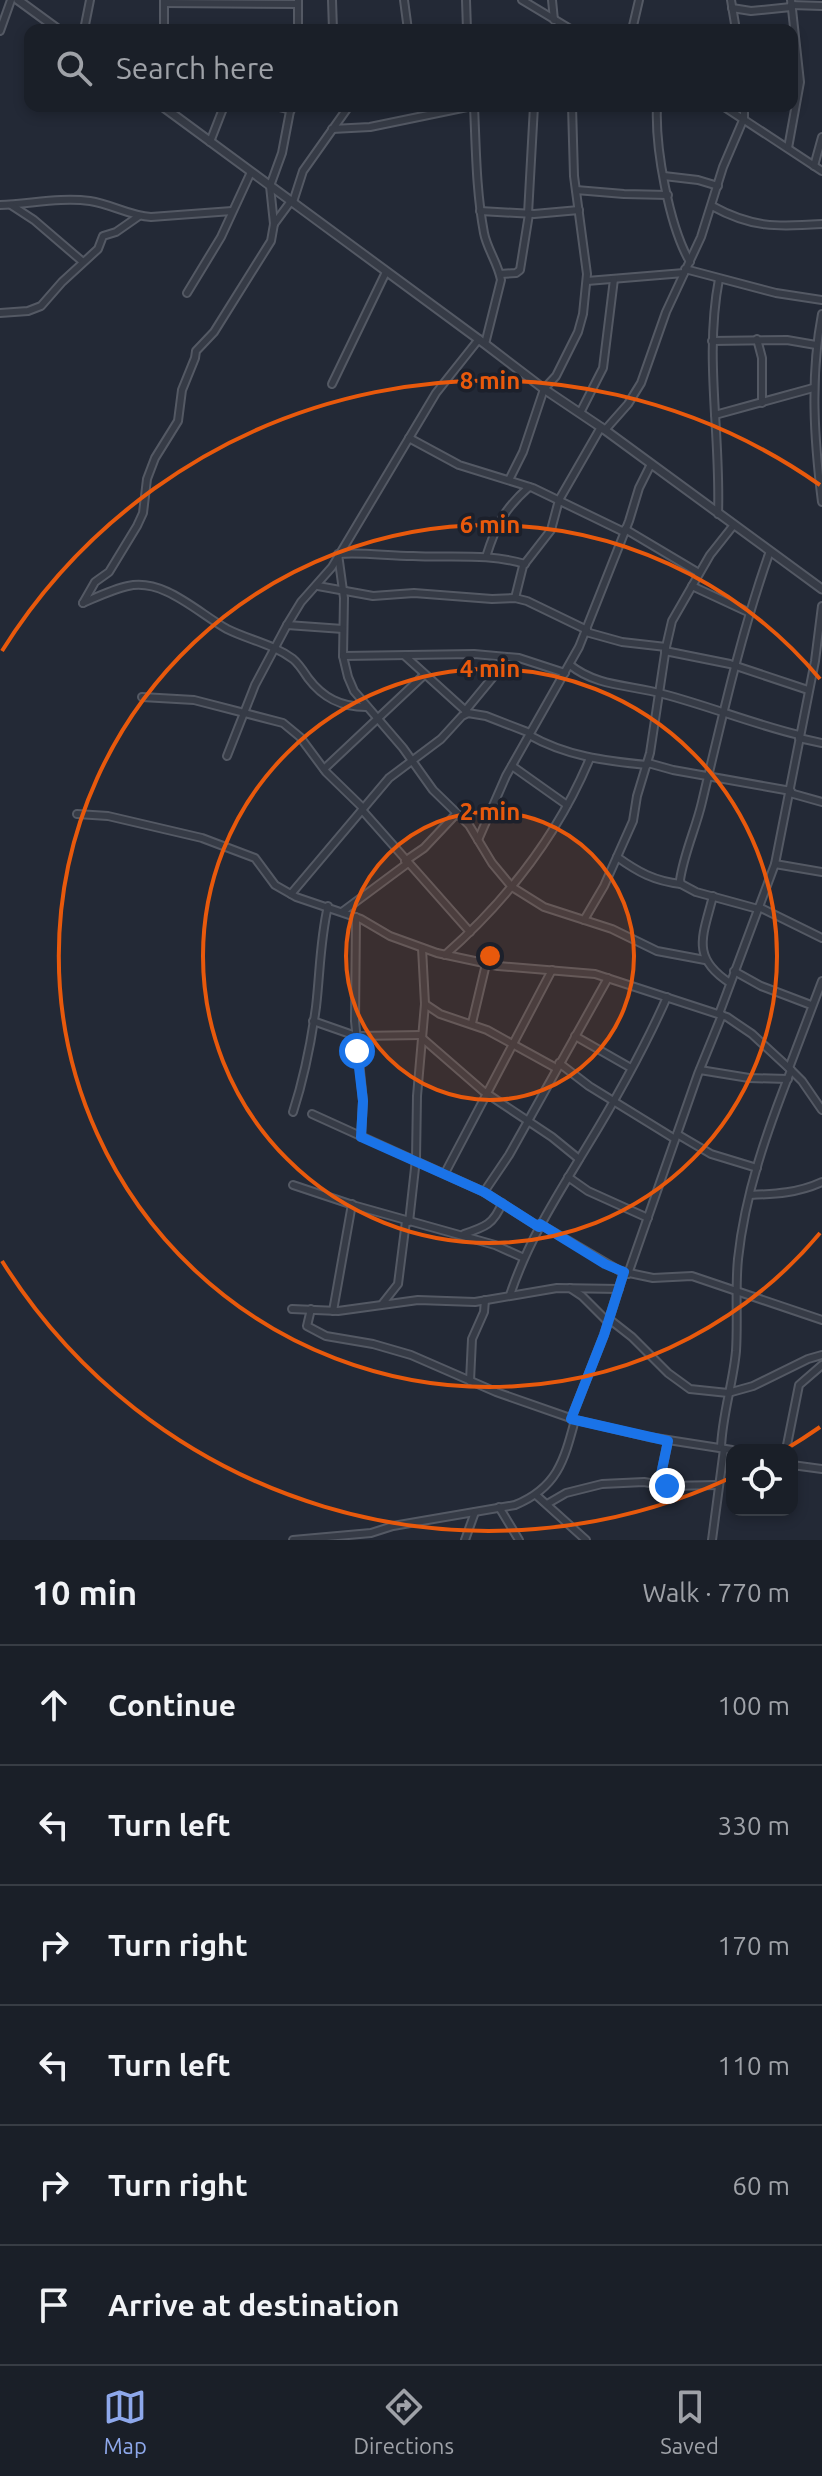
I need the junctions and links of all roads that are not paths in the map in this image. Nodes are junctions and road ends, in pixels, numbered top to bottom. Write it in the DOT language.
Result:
graph roads {
  1 [pos="11,0"];
  2 [pos="18,0"];
  3 [pos="90,0"];
  4 [pos="332,0"];
  5 [pos="404,0"];
  6 [pos="466,0"];
  7 [pos="522,0"];
  8 [pos="552,0"];
  9 [pos="639,0"];
  10 [pos="164,2"];
  11 [pos="298,2"];
  12 [pos="732,4"];
  13 [pos="791,4"];
  14 [pos="822,6"];
  15 [pos="554,21"];
  16 [pos="51,24"];
  17 [pos="85,24"];
  18 [pos="164,24"];
  19 [pos="298,24"];
  20 [pos="333,24"];
  21 [pos="407,24"];
  22 [pos="467,24"];
  23 [pos="560,24"];
  24 [pos="633,24"];
  25 [pos="735,24"];
  26 [pos="793,24"];
  27 [pos="0,31"];
  28 [pos="798,65"];
  29 [pos="798,93"];
  30 [pos="170,112"];
  31 [pos="222,112"];
  32 [pos="290,112"];
  33 [pos="345,112"];
  34 [pos="444,112"];
  35 [pos="473,112"];
  36 [pos="534,112"];
  37 [pos="572,112"];
  38 [pos="657,112"];
  39 [pos="734,112"];
  40 [pos="744,112"];
  41 [pos="795,112"];
  42 [pos="744,118"];
  43 [pos="332,129"];
  44 [pos="822,137"];
  45 [pos="210,142"];
  46 [pos="788,148"];
  47 [pos="814,166"];
  48 [pos="822,171"];
  49 [pos="251,172"];
  50 [pos="664,176"];
  51 [pos="270,186"];
  52 [pos="718,186"];
  53 [pos="576,190"];
  54 [pos="668,195"];
  55 [pos="292,201"];
  56 [pos="0,205"];
  57 [pos="11,205"];
  58 [pos="712,206"];
  59 [pos="579,210"];
  60 [pos="232,211"];
  61 [pos="480,211"];
  62 [pos="528,214"];
  63 [pos="139,216"];
  64 [pos="274,224"];
  65 [pos="822,224"];
  66 [pos="83,262"];
  67 [pos="690,262"];
  68 [pos="684,271"];
  69 [pos="386,272"];
  70 [pos="500,274"];
  71 [pos="614,279"];
  72 [pos="719,279"];
  73 [pos="587,281"];
  74 [pos="187,293"];
  75 [pos="822,300"];
  76 [pos="0,313"];
  77 [pos="822,314"];
  78 [pos="757,339"];
  79 [pos="482,341"];
  80 [pos="712,341"];
  81 [pos="816,345"];
  82 [pos="332,384"];
  83 [pos="813,388"];
  84 [pos="544,389"];
  85 [pos="822,397"];
  86 [pos="814,402"];
  87 [pos="762,403"];
  88 [pos="580,413"];
  89 [pos="715,415"];
  90 [pos="603,428"];
  91 [pos="409,438"];
  92 [pos="819,441"];
  93 [pos="651,464"];
  94 [pos="820,467"];
  95 [pos="509,480"];
  96 [pos="529,487"];
  97 [pos="559,500"];
  98 [pos="822,502"];
  99 [pos="718,515"];
  100 [pos="733,526"];
  101 [pos="625,530"];
  102 [pos="770,551"];
  103 [pos="338,554"];
  104 [pos="486,557"];
  105 [pos="525,564"];
  106 [pos="699,573"];
  107 [pos="318,586"];
  108 [pos="692,586"];
  109 [pos="822,589"];
  110 [pos="344,590"];
  111 [pos="515,598"];
  112 [pos="822,606"];
  113 [pos="750,613"];
  114 [pos="287,625"];
  115 [pos="343,629"];
  116 [pos="586,631"];
  117 [pos="275,647"];
  118 [pos="665,649"];
  119 [pos="343,656"];
  120 [pos="405,656"];
  121 [pos="505,657"];
  122 [pos="570,665"];
  123 [pos="737,666"];
  124 [pos="565,673"];
  125 [pos="424,675"];
  126 [pos="808,690"];
  127 [pos="658,692"];
  128 [pos="142,697"];
  129 [pos="366,707"];
  130 [pos="245,711"];
  131 [pos="467,712"];
  132 [pos="722,713"];
  133 [pos="379,719"];
  134 [pos="530,734"];
  135 [pos="799,736"];
  136 [pos="822,743"];
  137 [pos="227,756"];
  138 [pos="590,758"];
  139 [pos="412,759"];
  140 [pos="648,764"];
  141 [pos="512,766"];
  142 [pos="324,769"];
  143 [pos="708,776"];
  144 [pos="790,792"];
  145 [pos="822,802"];
  146 [pos="567,805"];
  147 [pos="363,809"];
  148 [pos="457,813"];
  149 [pos="77,814"];
  150 [pos="478,840"];
  151 [pos="617,857"];
  152 [pos="406,862"];
  153 [pos="775,864"];
  154 [pos="822,871"];
  155 [pos="681,884"];
  156 [pos="512,887"];
  157 [pos="291,894"];
  158 [pos="713,896"];
  159 [pos="328,906"];
  160 [pos="758,908"];
  161 [pos="342,912"];
  162 [pos="356,917"];
  163 [pos="584,920"];
  164 [pos="470,932"];
  165 [pos="822,938"];
  166 [pos="422,948"];
  167 [pos="445,955"];
  168 [pos="705,960"];
  169 [pos="486,964"];
  170 [pos="552,970"];
  171 [pos="734,971"];
  172 [pos="608,978"];
  173 [pos="822,981"];
  174 [pos="730,983"];
  175 [pos="667,997"];
  176 [pos="425,1004"];
  177 [pos="811,1005"];
  178 [pos="721,1014"];
  179 [pos="313,1021"];
  180 [pos="472,1023"];
  181 [pos="356,1036"];
  182 [pos="422,1036"];
  183 [pos="575,1036"];
  184 [pos="512,1045"];
  185 [pos="558,1066"];
  186 [pos="631,1068"];
  187 [pos="790,1069"];
  188 [pos="700,1070"];
  189 [pos="788,1079"];
  190 [pos="486,1093"];
  191 [pos="614,1099"];
  192 [pos="822,1110"];
  193 [pos="293,1112"];
  194 [pos="312,1114"];
  195 [pos="528,1121"];
  196 [pos="361,1137"];
  197 [pos="676,1137"];
  198 [pos="416,1159"];
  199 [pos="579,1159"];
  200 [pos="757,1168"];
  201 [pos="445,1173"];
  202 [pos="568,1177"];
  203 [pos="822,1182"];
  204 [pos="293,1185"];
  205 [pos="484,1192"];
  206 [pos="750,1195"];
  207 [pos="502,1203"];
  208 [pos="352,1204"];
  209 [pos="648,1218"];
  210 [pos="408,1221"];
  211 [pos="539,1225"];
  212 [pos="461,1234"];
  213 [pos="524,1258"];
  214 [pos="626,1273"];
  215 [pos="570,1288"];
  216 [pos="619,1289"];
  217 [pos="738,1290"];
  218 [pos="510,1295"];
  219 [pos="485,1300"];
  220 [pos="382,1304"];
  221 [pos="292,1309"];
  222 [pos="311,1309"];
  223 [pos="333,1311"];
  224 [pos="822,1320"];
  225 [pos="608,1321"];
  226 [pos="822,1355"];
  227 [pos="822,1365"];
  228 [pos="470,1381"];
  229 [pos="728,1393"];
  230 [pos="573,1419"];
  231 [pos="668,1441"];
  232 [pos="726,1444"];
  233 [pos="787,1444"];
  234 [pos="726,1449"];
  235 [pos="798,1466"];
  236 [pos="822,1469"];
  237 [pos="659,1484"];
  238 [pos="719,1485"];
  239 [pos="536,1495"];
  240 [pos="547,1504"];
  241 [pos="499,1507"];
  242 [pos="475,1512"];
  243 [pos="386,1528"];
  244 [pos="341,1538"];
  245 [pos="293,1540"];
  246 [pos="386,1540"];
  247 [pos="465,1540"];
  248 [pos="519,1540"];
  249 [pos="586,1540"];
  250 [pos="712,1540"];
  1 -- 27 [label="street"];
  2 -- 16 [label="street"];
  3 -- 17 [label="street"];
  4 -- 20 [label="street"];
  5 -- 21 [label="street"];
  6 -- 22 [label="street"];
  7 -- 15 [label="street"];
  8 -- 15 [label="street"];
  9 -- 24 [label="street"];
  10 -- 11 [label="street"];
  10 -- 18 [label="street"];
  11 -- 19 [label="street"];
  12 -- 13 [label="street"];
  12 -- 25 [label="street"];
  13 -- 14 [label="street"];
  13 -- 26 [label="street"];
  15 -- 23 [label="street"];
  28 -- 29 [label="street"];
  30 -- 45 [label="street"];
  31 -- 45 [label="street"];
  32 -- 51 [label="street"];
  33 -- 43 [label="street"];
  34 -- 43 [label="street"];
  35 -- 61 [label="street"];
  36 -- 62 [label="street"];
  37 -- 53 [label="street"];
  38 -- 50 [label="street"];
  39 -- 42 [label="street"];
  40 -- 42 [label="street"];
  41 -- 46 [label="street"];
  42 -- 46 [label="street"];
  42 -- 52 [label="street"];
  43 -- 55 [label="street"];
  44 -- 47 [label="street"];
  45 -- 49 [label="street"];
  46 -- 47 [label="street"];
  47 -- 48 [label="street"];
  49 -- 51 [label="street"];
  49 -- 60 [label="street"];
  50 -- 52 [label="street"];
  50 -- 54 [label="street"];
  51 -- 55 [label="street"];
  51 -- 64 [label="street"];
  52 -- 58 [label="street"];
  53 -- 54 [label="street"];
  53 -- 59 [label="street"];
  54 -- 67 [label="street"];
  55 -- 64 [label="street"];
  55 -- 69 [label="street"];
  56 -- 57 [label="street"];
  57 -- 63 [label="street"];
  57 -- 66 [label="street"];
  58 -- 65 [label="street"];
  58 -- 67 [label="street"];
  59 -- 62 [label="street"];
  59 -- 73 [label="street"];
  60 -- 63 [label="street"];
  60 -- 74 [label="street"];
  61 -- 62 [label="street"];
  61 -- 70 [label="street"];
  62 -- 70 [label="street"];
  63 -- 66 [label="street"];
  64 -- 117 [label="street"];
  66 -- 76 [label="street"];
  67 -- 68 [label="street"];
  68 -- 71 [label="street"];
  68 -- 72 [label="street"];
  68 -- 90 [label="street"];
  69 -- 79 [label="street"];
  69 -- 82 [label="street"];
  70 -- 79 [label="street"];
  71 -- 73 [label="street"];
  71 -- 88 [label="street"];
  72 -- 75 [label="street"];
  72 -- 80 [label="street"];
  73 -- 84 [label="street"];
  77 -- 81 [label="street"];
  78 -- 80 [label="street"];
  78 -- 81 [label="street"];
  78 -- 87 [label="street"];
  79 -- 84 [label="street"];
  79 -- 91 [label="street"];
  80 -- 89 [label="street"];
  81 -- 83 [label="street"];
  83 -- 86 [label="street"];
  83 -- 87 [label="street"];
  84 -- 88 [label="street"];
  84 -- 95 [label="street"];
  85 -- 86 [label="street"];
  86 -- 92 [label="street"];
  87 -- 89 [label="street"];
  88 -- 90 [label="street"];
  89 -- 99 [label="street"];
  90 -- 93 [label="street"];
  90 -- 97 [label="street"];
  91 -- 95 [label="street"];
  91 -- 103 [label="street"];
  92 -- 94 [label="street"];
  93 -- 99 [label="street"];
  93 -- 101 [label="street"];
  94 -- 98 [label="street"];
  95 -- 96 [label="street"];
  96 -- 97 [label="street"];
  96 -- 104 [label="street"];
  97 -- 101 [label="street"];
  97 -- 105 [label="street"];
  99 -- 100 [label="street"];
  100 -- 102 [label="street"];
  100 -- 106 [label="street"];
  101 -- 106 [label="street"];
  101 -- 116 [label="street"];
  102 -- 109 [label="street"];
  102 -- 113 [label="street"];
  103 -- 104 [label="street"];
  103 -- 107 [label="street"];
  103 -- 110 [label="street"];
  104 -- 105 [label="street"];
  105 -- 111 [label="street"];
  106 -- 108 [label="street"];
  107 -- 110 [label="street"];
  107 -- 114 [label="street"];
  108 -- 113 [label="street"];
  108 -- 118 [label="street"];
  110 -- 111 [label="street"];
  110 -- 115 [label="street"];
  111 -- 116 [label="street"];
  112 -- 126 [label="street"];
  113 -- 123 [label="street"];
  114 -- 115 [label="street"];
  114 -- 117 [label="street"];
  115 -- 119 [label="street"];
  116 -- 118 [label="street"];
  116 -- 122 [label="street"];
  117 -- 129 [label="street"];
  117 -- 130 [label="street"];
  118 -- 123 [label="street"];
  118 -- 127 [label="street"];
  119 -- 120 [label="street"];
  119 -- 129 [label="street"];
  120 -- 121 [label="street"];
  120 -- 125 [label="street"];
  121 -- 124 [label="street"];
  121 -- 131 [label="street"];
  122 -- 124 [label="street"];
  122 -- 127 [label="street"];
  123 -- 126 [label="street"];
  123 -- 132 [label="street"];
  124 -- 134 [label="street"];
  125 -- 131 [label="street"];
  125 -- 133 [label="street"];
  126 -- 135 [label="street"];
  127 -- 132 [label="street"];
  127 -- 140 [label="street"];
  128 -- 130 [label="street"];
  129 -- 133 [label="street"];
  130 -- 137 [label="street"];
  130 -- 142 [label="street"];
  131 -- 134 [label="street"];
  131 -- 139 [label="street"];
  132 -- 135 [label="street"];
  132 -- 143 [label="street"];
  133 -- 139 [label="street"];
  133 -- 142 [label="street"];
  134 -- 138 [label="street"];
  134 -- 141 [label="street"];
  135 -- 136 [label="street"];
  135 -- 144 [label="street"];
  138 -- 140 [label="street"];
  138 -- 146 [label="street"];
  139 -- 147 [label="street"];
  139 -- 148 [label="street"];
  140 -- 143 [label="street"];
  140 -- 151 [label="street"];
  141 -- 146 [label="street"];
  141 -- 150 [label="street"];
  142 -- 147 [label="street"];
  143 -- 144 [label="street"];
  143 -- 155 [label="street"];
  144 -- 145 [label="street"];
  144 -- 153 [label="street"];
  146 -- 156 [label="street"];
  147 -- 152 [label="street"];
  147 -- 157 [label="street"];
  148 -- 150 [label="street"];
  148 -- 152 [label="street"];
  149 -- 157 [label="street"];
  150 -- 156 [label="street"];
  151 -- 155 [label="street"];
  151 -- 163 [label="street"];
  152 -- 161 [label="street"];
  152 -- 164 [label="street"];
  153 -- 154 [label="street"];
  153 -- 160 [label="street"];
  155 -- 158 [label="street"];
  156 -- 163 [label="street"];
  156 -- 164 [label="street"];
  157 -- 159 [label="street"];
  158 -- 160 [label="street"];
  158 -- 168 [label="street"];
  159 -- 161 [label="street"];
  159 -- 179 [label="street"];
  160 -- 165 [label="street"];
  160 -- 171 [label="street"];
  161 -- 162 [label="street"];
  162 -- 166 [label="street"];
  162 -- 181 [label="street"];
  163 -- 168 [label="street"];
  164 -- 167 [label="street"];
  166 -- 167 [label="street"];
  166 -- 176 [label="street"];
  167 -- 169 [label="street"];
  168 -- 174 [label="street"];
  169 -- 170 [label="street"];
  169 -- 180 [label="street"];
  170 -- 172 [label="street"];
  170 -- 184 [label="street"];
  171 -- 174 [label="street"];
  171 -- 177 [label="street"];
  172 -- 175 [label="street"];
  172 -- 183 [label="street"];
  173 -- 177 [label="street"];
  174 -- 178 [label="street"];
  175 -- 178 [label="street"];
  175 -- 186 [label="street"];
  176 -- 180 [label="street"];
  176 -- 182 [label="street"];
  177 -- 187 [label="street"];
  178 -- 187 [label="street"];
  178 -- 188 [label="street"];
  179 -- 181 [label="street"];
  179 -- 193 [label="street"];
  180 -- 184 [label="street"];
  181 -- 182 [label="street"];
  181 -- 196 [label="street"];
  182 -- 190 [label="street"];
  182 -- 198 [label="street"];
  183 -- 185 [label="street"];
  183 -- 186 [label="street"];
  184 -- 185 [label="street"];
  184 -- 190 [label="street"];
  185 -- 191 [label="street"];
  185 -- 195 [label="street"];
  186 -- 191 [label="street"];
  187 -- 189 [label="street"];
  187 -- 192 [label="street"];
  188 -- 189 [label="street"];
  188 -- 197 [label="street"];
  189 -- 200 [label="street"];
  190 -- 195 [label="street"];
  190 -- 201 [label="street"];
  191 -- 197 [label="street"];
  191 -- 199 [label="street"];
  194 -- 196 [label="street"];
  195 -- 199 [label="street"];
  195 -- 205 [label="street"];
  196 -- 198 [label="street"];
  197 -- 200 [label="street"];
  197 -- 209 [label="street"];
  198 -- 201 [label="street"];
  198 -- 210 [label="street"];
  199 -- 202 [label="street"];
  200 -- 206 [label="street"];
  201 -- 205 [label="street"];
  202 -- 209 [label="street"];
  202 -- 211 [label="street"];
  203 -- 206 [label="street"];
  204 -- 208 [label="street"];
  205 -- 207 [label="street"];
  206 -- 217 [label="street"];
  207 -- 211 [label="street"];
  207 -- 212 [label="street"];
  208 -- 210 [label="street"];
  208 -- 223 [label="street"];
  209 -- 214 [label="street"];
  210 -- 212 [label="street"];
  210 -- 220 [label="street"];
  211 -- 213 [label="street"];
  211 -- 214 [label="street"];
  212 -- 213 [label="street"];
  213 -- 218 [label="street"];
  214 -- 216 [label="street"];
  214 -- 217 [label="street"];
  215 -- 216 [label="street"];
  215 -- 218 [label="street"];
  215 -- 225 [label="street"];
  216 -- 225 [label="street"];
  217 -- 224 [label="street"];
  217 -- 229 [label="street"];
  218 -- 219 [label="street"];
  219 -- 220 [label="street"];
  219 -- 228 [label="street"];
  220 -- 223 [label="street"];
  221 -- 222 [label="street"];
  222 -- 223 [label="street"];
  222 -- 228 [label="street"];
  225 -- 229 [label="street"];
  225 -- 230 [label="street"];
  226 -- 229 [label="street"];
  227 -- 233 [label="street"];
  228 -- 230 [label="street"];
  229 -- 232 [label="street"];
  230 -- 231 [label="street"];
  230 -- 239 [label="street"];
  231 -- 234 [label="street"];
  231 -- 237 [label="street"];
  234 -- 238 [label="street"];
  235 -- 236 [label="street"];
  237 -- 238 [label="street"];
  237 -- 240 [label="street"];
  238 -- 250 [label="street"];
  239 -- 240 [label="street"];
  239 -- 241 [label="street"];
  240 -- 249 [label="street"];
  241 -- 242 [label="street"];
  241 -- 248 [label="street"];
  242 -- 243 [label="street"];
  242 -- 247 [label="street"];
  243 -- 244 [label="street"];
  243 -- 246 [label="street"];
  244 -- 245 [label="street"];
}
